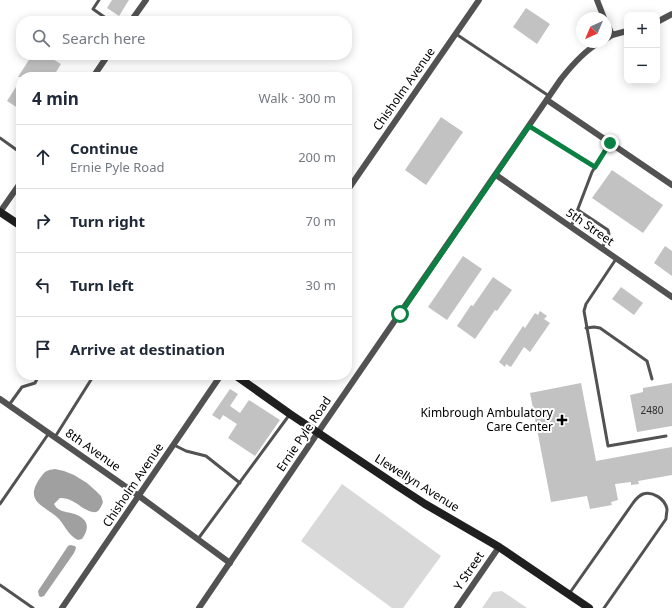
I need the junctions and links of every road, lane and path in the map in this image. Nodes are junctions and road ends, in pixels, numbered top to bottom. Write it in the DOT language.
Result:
graph roads {
  1 [pos="99,0"];
  2 [pos="146,0"];
  3 [pos="479,0"];
  4 [pos="597,0"];
  5 [pos="602,12"];
  6 [pos="672,14"];
  7 [pos="103,16"];
  8 [pos="135,16"];
  9 [pos="660,20"];
  10 [pos="624,32"];
  11 [pos="456,34"];
  12 [pos="612,35"];
  13 [pos="592,48"];
  14 [pos="105,60"];
  15 [pos="96,72"];
  16 [pos="548,98"];
  17 [pos="529,126"];
  18 [pos="0,138"];
  19 [pos="610,143"];
  20 [pos="16,149"];
  21 [pos="595,167"];
  22 [pos="496,175"];
  23 [pos="352,184"];
  24 [pos="672,185"];
  25 [pos="16,189"];
  26 [pos="578,210"];
  27 [pos="0,212"];
  28 [pos="16,223"];
  29 [pos="571,227"];
  30 [pos="601,249"];
  31 [pos="616,259"];
  32 [pos="672,297"];
  33 [pos="586,328"];
  34 [pos="652,379"];
  35 [pos="37,380"];
  36 [pos="91,380"];
  37 [pos="219,380"];
  38 [pos="242,380"];
  39 [pos="0,399"];
  40 [pos="9,406"];
  41 [pos="290,414"];
  42 [pos="49,433"];
  43 [pos="318,433"];
  44 [pos="666,436"];
  45 [pos="55,437"];
  46 [pos="174,445"];
  47 [pos="240,483"];
  48 [pos="139,496"];
  49 [pos="0,504"];
  50 [pos="198,539"];
  51 [pos="499,547"];
  52 [pos="230,562"];
  53 [pos="0,585"];
  54 [pos="569,594"];
  55 [pos="33,608"];
  56 [pos="62,608"];
  57 [pos="199,608"];
  58 [pos="457,608"];
  59 [pos="589,608"];
  60 [pos="604,608"];
  1 -- 7 [label="lane"];
  2 -- 8 [label="street"];
  3 -- 11 [label="street, Chisholm Avenue"];
  4 -- 5 [label="street"];
  6 -- 9 [label="street"];
  10 -- 12 [label="street"];
  11 -- 16 [label="lane"];
  11 -- 23 [label="street, Chisholm Avenue"];
  13 -- 16 [label="street, Ernie Pyle Road"];
  14 -- 15 [label="street"];
  16 -- 17 [label="street, Ernie Pyle Road"];
  16 -- 19 [label="street"];
  17 -- 21 [label="lane"];
  17 -- 22 [label="street, Ernie Pyle Road"];
  18 -- 20 [label="lane"];
  19 -- 21 [label="lane"];
  19 -- 24 [label="street"];
  21 -- 26 [label="lane"];
  22 -- 29 [label="street, 5th Street"];
  22 -- 43 [label="street, Ernie Pyle Road"];
  25 -- 27 [label="street"];
  26 -- 29 [label="lane"];
  26 -- 30 [label="lane"];
  27 -- 28 [label="street"];
  29 -- 30 [label="street, 5th Street"];
  30 -- 31 [label="street, 5th Street"];
  31 -- 32 [label="street, 5th Street"];
  31 -- 33 [label="lane"];
  33 -- 34 [label="lane"];
  33 -- 44 [label="lane"];
  35 -- 40 [label="lane"];
  36 -- 45 [label="lane"];
  37 -- 46 [label="street, Chisholm Avenue"];
  38 -- 41 [label="street, Llewellyn Avenue"];
  39 -- 40 [label="street, 8th Avenue"];
  40 -- 42 [label="street, 8th Avenue"];
  41 -- 43 [label="street, Llewellyn Avenue"];
  41 -- 47 [label="lane"];
  42 -- 45 [label="street, 8th Avenue"];
  42 -- 49 [label="lane"];
  43 -- 51 [label="street, Llewellyn Avenue"];
  43 -- 52 [label="street, Ernie Pyle Road"];
  45 -- 48 [label="street, 8th Avenue"];
  46 -- 47 [label="lane"];
  46 -- 48 [label="street, Chisholm Avenue"];
  47 -- 50 [label="lane"];
  48 -- 50 [label="street, 8th Avenue"];
  48 -- 56 [label="street, Chisholm Avenue"];
  50 -- 52 [label="street, 8th Avenue"];
  51 -- 54 [label="street, Llewellyn Avenue"];
  51 -- 58 [label="street, Y Street"];
  52 -- 57 [label="street, Ernie Pyle Road"];
  53 -- 55 [label="lane"];
  54 -- 59 [label="street, Llewellyn Avenue"];
  54 -- 60 [label="lane"];
}
